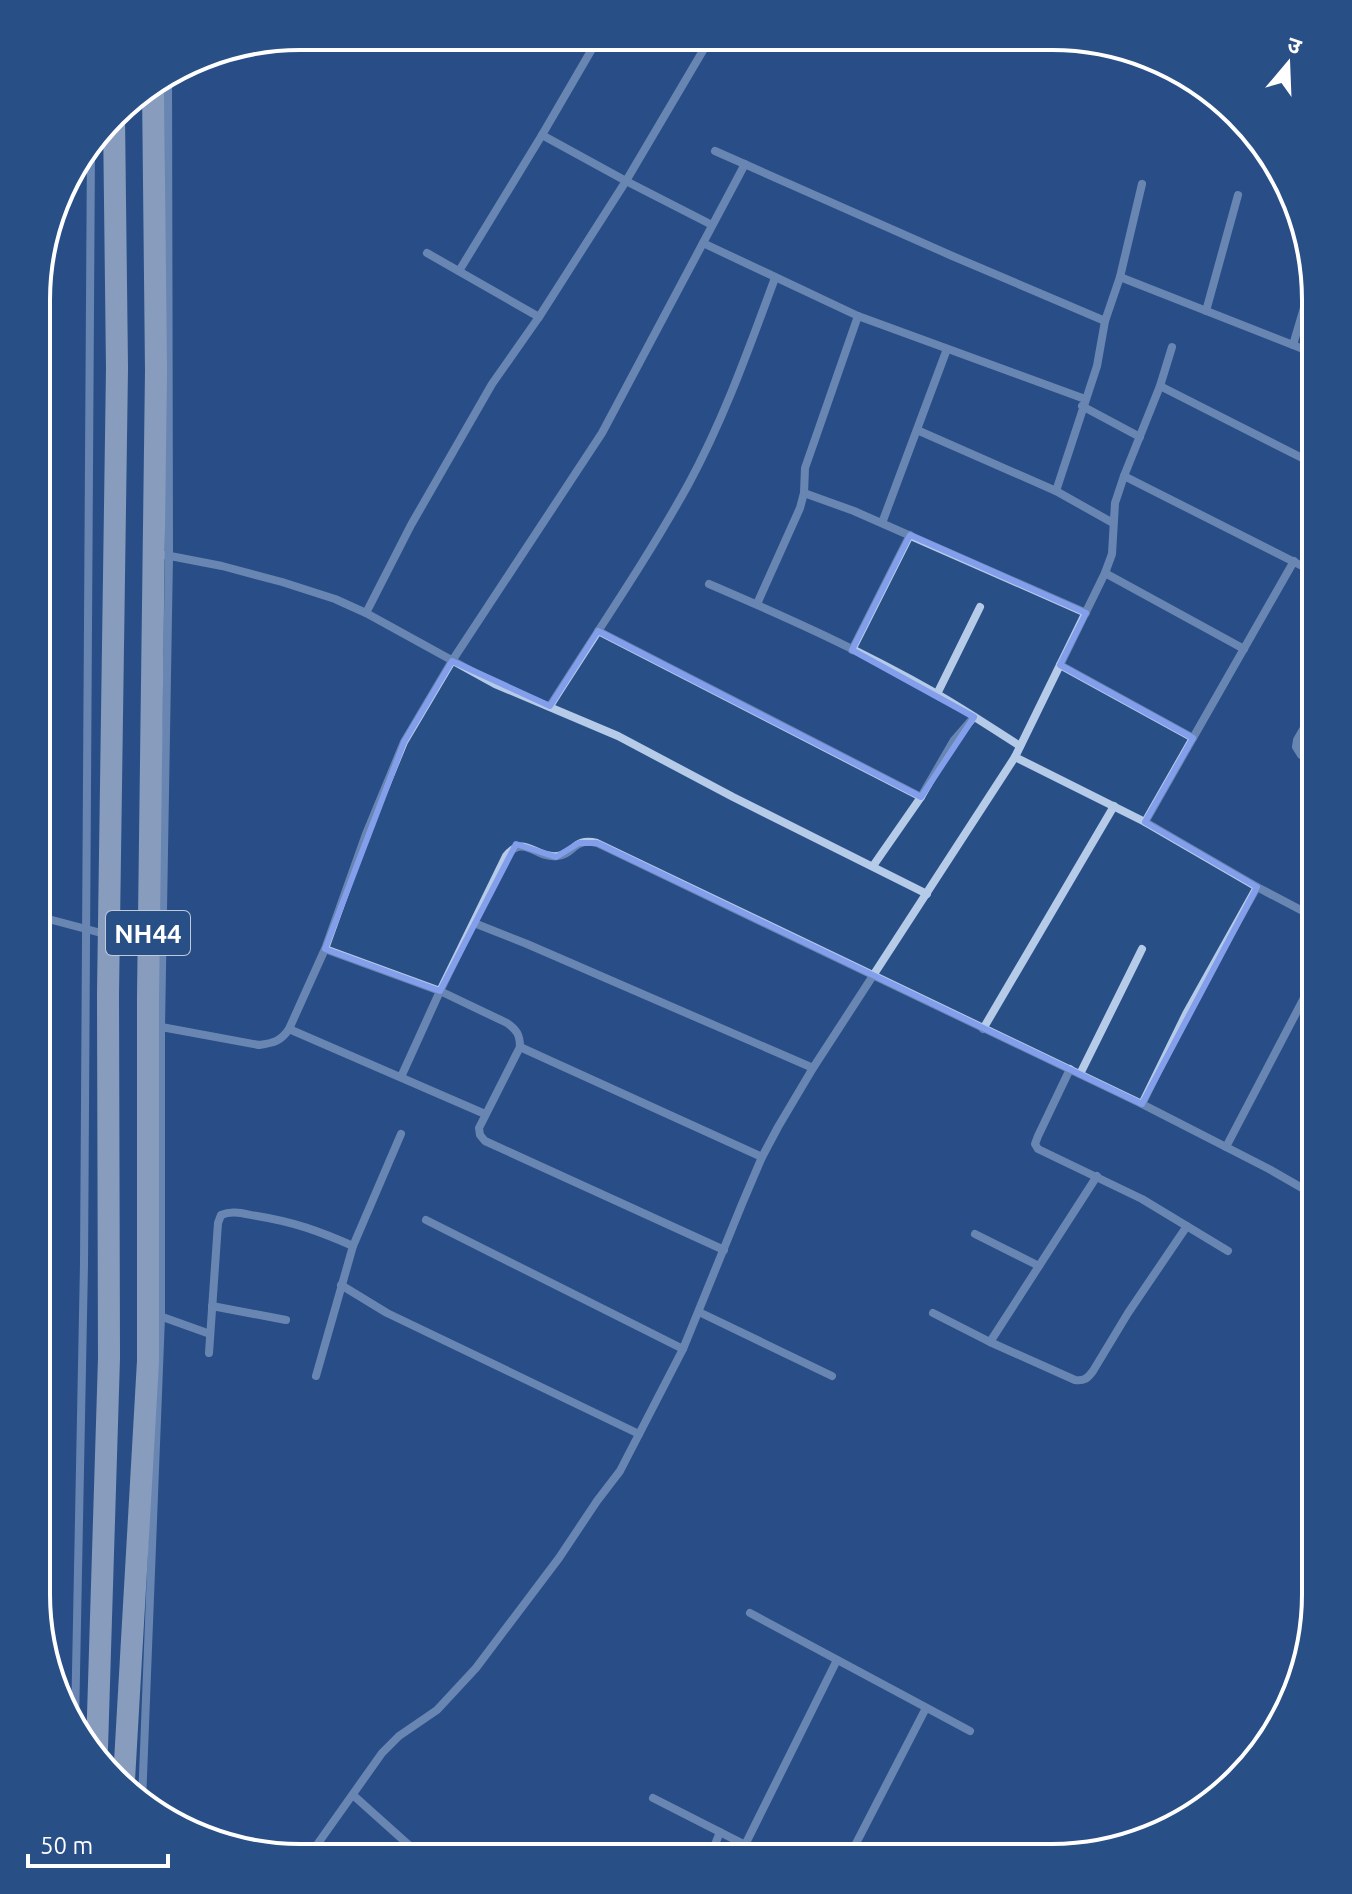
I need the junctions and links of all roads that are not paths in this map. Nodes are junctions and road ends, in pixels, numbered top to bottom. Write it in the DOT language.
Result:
graph roads {
  1 [pos="591,50"];
  2 [pos="703,50"];
  3 [pos="168,88"];
  4 [pos="153,98"];
  5 [pos="114,133"];
  6 [pos="542,135"];
  7 [pos="715,151"];
  8 [pos="91,163"];
  9 [pos="745,164"];
  10 [pos="626,181"];
  11 [pos="1142,184"];
  12 [pos="1238,195"];
  13 [pos="712,225"];
  14 [pos="703,243"];
  15 [pos="427,253"];
  16 [pos="459,271"];
  17 [pos="1120,277"];
  18 [pos="775,278"];
  19 [pos="1206,311"];
  20 [pos="1302,315"];
  21 [pos="858,316"];
  22 [pos="539,317"];
  23 [pos="1105,321"];
  24 [pos="1293,345"];
  25 [pos="1172,347"];
  26 [pos="947,349"];
  27 [pos="1302,349"];
  28 [pos="1160,386"];
  29 [pos="1084,402"];
  30 [pos="917,430"];
  31 [pos="1140,437"];
  32 [pos="1302,458"];
  33 [pos="1124,476"];
  34 [pos="1056,491"];
  35 [pos="804,493"];
  36 [pos="882,523"];
  37 [pos="1113,523"];
  38 [pos="910,535"];
  39 [pos="161,554"];
  40 [pos="1294,561"];
  41 [pos="1302,565"];
  42 [pos="1105,573"];
  43 [pos="709,584"];
  44 [pos="757,604"];
  45 [pos="980,607"];
  46 [pos="366,613"];
  47 [pos="1086,613"];
  48 [pos="598,631"];
  49 [pos="1244,649"];
  50 [pos="852,650"];
  51 [pos="452,661"];
  52 [pos="1060,665"];
  53 [pos="937,694"];
  54 [pos="550,706"];
  55 [pos="974,717"];
  56 [pos="1302,732"];
  57 [pos="1193,738"];
  58 [pos="1020,746"];
  59 [pos="1302,755"];
  60 [pos="1015,757"];
  61 [pos="921,797"];
  62 [pos="1114,806"];
  63 [pos="1145,822"];
  64 [pos="873,866"];
  65 [pos="1257,887"];
  66 [pos="927,894"];
  67 [pos="1302,910"];
  68 [pos="50,919"];
  69 [pos="474,923"];
  70 [pos="86,929"];
  71 [pos="110,935"];
  72 [pos="325,949"];
  73 [pos="1142,949"];
  74 [pos="874,975"];
  75 [pos="440,991"];
  76 [pos="1301,1003"];
  77 [pos="154,1026"];
  78 [pos="289,1029"];
  79 [pos="983,1029"];
  80 [pos="520,1047"];
  81 [pos="813,1068"];
  82 [pos="1070,1069"];
  83 [pos="1080,1074"];
  84 [pos="401,1077"];
  85 [pos="1142,1104"];
  86 [pos="485,1114"];
  87 [pos="401,1134"];
  88 [pos="1226,1147"];
  89 [pos="762,1157"];
  90 [pos="1097,1176"];
  91 [pos="1301,1188"];
  92 [pos="426,1220"];
  93 [pos="1187,1226"];
  94 [pos="975,1234"];
  95 [pos="353,1246"];
  96 [pos="724,1250"];
  97 [pos="1228,1251"];
  98 [pos="1039,1266"];
  99 [pos="341,1285"];
  100 [pos="212,1306"];
  101 [pos="699,1312"];
  102 [pos="933,1313"];
  103 [pos="154,1314"];
  104 [pos="286,1320"];
  105 [pos="210,1334"];
  106 [pos="990,1342"];
  107 [pos="683,1349"];
  108 [pos="209,1353"];
  109 [pos="316,1376"];
  110 [pos="832,1376"];
  111 [pos="639,1434"];
  112 [pos="750,1613"];
  113 [pos="837,1660"];
  114 [pos="75,1703"];
  115 [pos="926,1708"];
  116 [pos="970,1731"];
  117 [pos="97,1740"];
  118 [pos="124,1771"];
  119 [pos="142,1788"];
  120 [pos="353,1795"];
  121 [pos="653,1798"];
  122 [pos="720,1832"];
  123 [pos="318,1844"];
  124 [pos="408,1844"];
  125 [pos="715,1844"];
  126 [pos="743,1844"];
  127 [pos="745,1844"];
  128 [pos="856,1844"];
  1 -- 6 [label="street"];
  2 -- 10 [label="street"];
  3 -- 39 [label="street"];
  4 -- 39 [label="highway, NH44"];
  5 -- 71 [label="highway, NH44"];
  6 -- 10 [label="street"];
  6 -- 16 [label="street"];
  7 -- 9 [label="street"];
  8 -- 70 [label="street"];
  9 -- 13 [label="street"];
  9 -- 23 [label="street"];
  10 -- 13 [label="street"];
  10 -- 22 [label="street"];
  11 -- 17 [label="street"];
  12 -- 19 [label="street"];
  13 -- 14 [label="street"];
  14 -- 18 [label="street"];
  14 -- 51 [label="street"];
  15 -- 16 [label="street"];
  16 -- 22 [label="street"];
  17 -- 19 [label="street"];
  17 -- 23 [label="street"];
  18 -- 21 [label="street"];
  18 -- 48 [label="street"];
  19 -- 24 [label="street"];
  20 -- 24 [label="street"];
  21 -- 26 [label="street"];
  21 -- 35 [label="street"];
  22 -- 46 [label="street"];
  23 -- 29 [label="street"];
  24 -- 27 [label="street"];
  25 -- 28 [label="street"];
  26 -- 29 [label="street"];
  26 -- 30 [label="street"];
  28 -- 31 [label="street"];
  28 -- 32 [label="street"];
  29 -- 31 [label="street"];
  29 -- 34 [label="street"];
  30 -- 34 [label="street"];
  30 -- 36 [label="street"];
  31 -- 33 [label="street"];
  33 -- 37 [label="street"];
  33 -- 40 [label="street"];
  34 -- 37 [label="street"];
  35 -- 36 [label="street"];
  35 -- 44 [label="street"];
  36 -- 38 [label="street"];
  37 -- 42 [label="street"];
  38 -- 47 [label="street"];
  38 -- 50 [label="street"];
  39 -- 46 [label="street"];
  39 -- 77 [label="highway, NH44"];
  40 -- 41 [label="street"];
  40 -- 49 [label="street"];
  42 -- 47 [label="street"];
  42 -- 49 [label="street"];
  43 -- 44 [label="street"];
  44 -- 50 [label="street"];
  45 -- 53 [label="street"];
  46 -- 51 [label="street"];
  47 -- 52 [label="street"];
  48 -- 54 [label="street"];
  48 -- 61 [label="street"];
  49 -- 57 [label="street"];
  50 -- 53 [label="street"];
  51 -- 54 [label="street"];
  51 -- 72 [label="street"];
  52 -- 57 [label="street"];
  52 -- 58 [label="street"];
  53 -- 55 [label="street"];
  54 -- 64 [label="street"];
  55 -- 58 [label="street"];
  55 -- 61 [label="street"];
  56 -- 59 [label="street"];
  57 -- 63 [label="street"];
  58 -- 60 [label="street"];
  60 -- 62 [label="street"];
  60 -- 66 [label="street"];
  61 -- 64 [label="street"];
  62 -- 63 [label="street"];
  62 -- 79 [label="street"];
  63 -- 65 [label="street"];
  64 -- 66 [label="street"];
  65 -- 67 [label="street"];
  65 -- 85 [label="street"];
  66 -- 74 [label="street"];
  68 -- 70 [label="street"];
  69 -- 74 [label="street"];
  69 -- 75 [label="street"];
  69 -- 81 [label="street"];
  70 -- 71 [label="street"];
  70 -- 114 [label="street"];
  71 -- 117 [label="highway, NH44"];
  72 -- 75 [label="street"];
  72 -- 78 [label="street"];
  73 -- 83 [label="street"];
  74 -- 79 [label="street"];
  74 -- 81 [label="street"];
  75 -- 80 [label="street"];
  75 -- 84 [label="street"];
  76 -- 88 [label="street"];
  77 -- 78 [label="street"];
  77 -- 103 [label="highway, NH44"];
  78 -- 84 [label="street"];
  79 -- 82 [label="street"];
  80 -- 86 [label="street"];
  80 -- 89 [label="street"];
  81 -- 89 [label="street"];
  82 -- 83 [label="street"];
  82 -- 90 [label="street"];
  83 -- 85 [label="street"];
  84 -- 86 [label="street"];
  85 -- 88 [label="street"];
  86 -- 96 [label="street"];
  87 -- 95 [label="street"];
  88 -- 91 [label="street"];
  89 -- 96 [label="street"];
  90 -- 93 [label="street"];
  90 -- 98 [label="street"];
  92 -- 107 [label="street"];
  93 -- 97 [label="street"];
  93 -- 106 [label="street"];
  94 -- 98 [label="street"];
  95 -- 99 [label="street"];
  95 -- 100 [label="street"];
  96 -- 101 [label="street"];
  98 -- 106 [label="street"];
  99 -- 109 [label="street"];
  99 -- 111 [label="street"];
  100 -- 104 [label="street"];
  100 -- 105 [label="street"];
  101 -- 107 [label="street"];
  101 -- 110 [label="street"];
  102 -- 106 [label="street"];
  103 -- 105 [label="street"];
  103 -- 118 [label="highway, NH44"];
  103 -- 119 [label="street"];
  105 -- 108 [label="street"];
  107 -- 111 [label="street"];
  111 -- 120 [label="street"];
  112 -- 113 [label="street"];
  113 -- 115 [label="street"];
  113 -- 127 [label="street"];
  115 -- 116 [label="street"];
  115 -- 128 [label="street"];
  120 -- 123 [label="street"];
  120 -- 124 [label="street"];
  121 -- 122 [label="street"];
  122 -- 125 [label="street"];
  122 -- 126 [label="street"];
}
